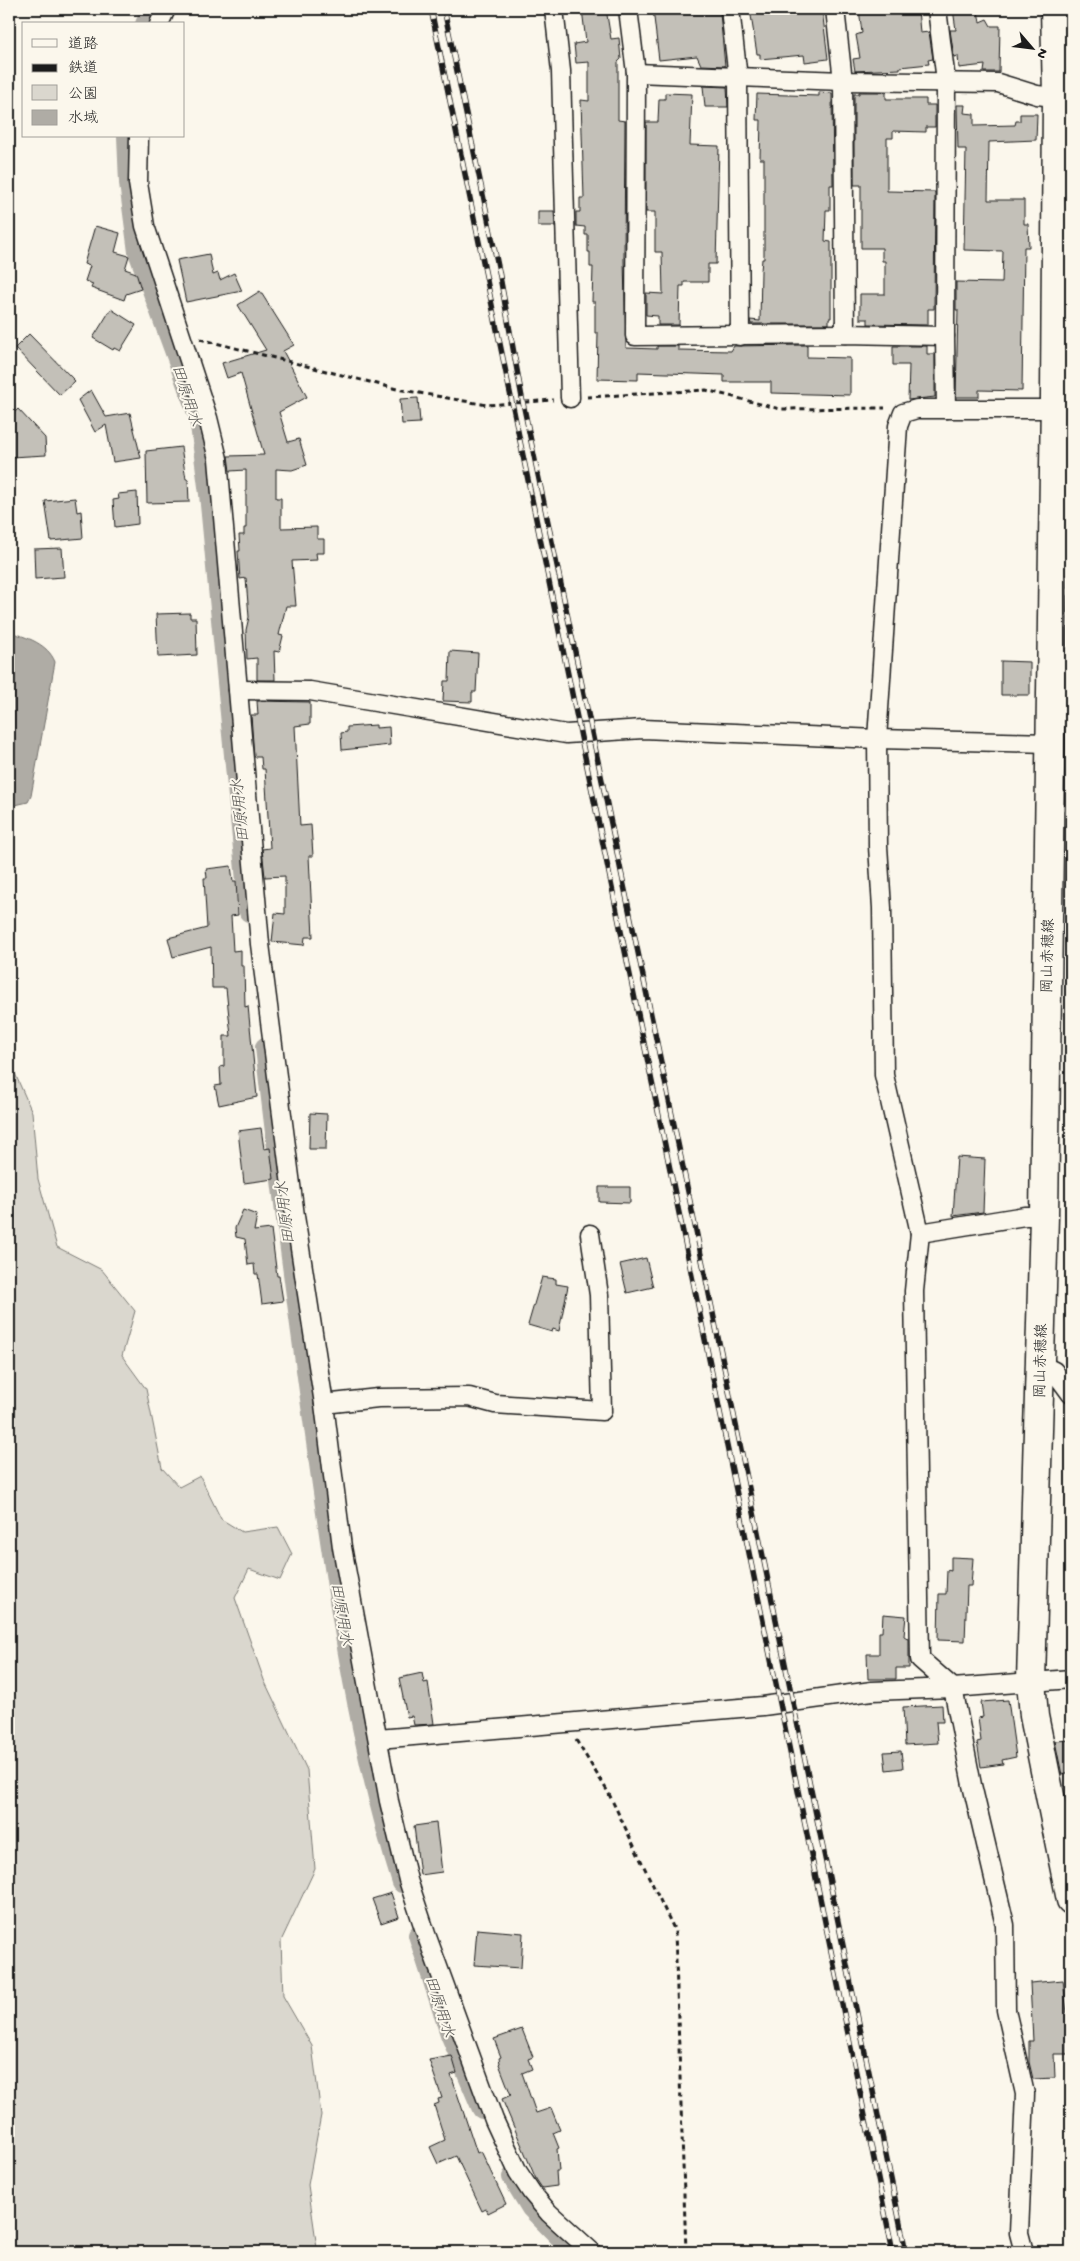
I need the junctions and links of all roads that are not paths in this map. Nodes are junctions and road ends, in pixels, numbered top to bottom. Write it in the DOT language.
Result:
graph roads {
  1 [pos="166,9"];
  2 [pos="554,9"];
  3 [pos="628,9"];
  4 [pos="730,9"];
  5 [pos="834,9"];
  6 [pos="937,9"];
  7 [pos="1055,9"];
  8 [pos="160,22"];
  9 [pos="636,73"];
  10 [pos="738,78"];
  11 [pos="843,81"];
  12 [pos="946,81"];
  13 [pos="1064,97"];
  14 [pos="139,138"];
  15 [pos="845,334"];
  16 [pos="740,336"];
  17 [pos="945,336"];
  18 [pos="570,398"];
  19 [pos="1060,400"];
  20 [pos="946,409"];
  21 [pos="238,690"];
  22 [pos="877,740"];
  23 [pos="1049,743"];
  24 [pos="1044,1216"];
  25 [pos="920,1233"];
  26 [pos="590,1234"];
  27 [pos="1040,1364"];
  28 [pos="1071,1394"];
  29 [pos="324,1404"];
  30 [pos="1071,1678"];
  31 [pos="1031,1681"];
  32 [pos="953,1688"];
  33 [pos="378,1739"];
  34 [pos="1071,1900"];
  35 [pos="592,2252"];
  36 [pos="1024,2252"];
  1 -- 8 [label="street"];
  2 -- 18 [label="street"];
  3 -- 9 [label="street"];
  4 -- 10 [label="street"];
  5 -- 11 [label="street"];
  6 -- 12 [label="street"];
  7 -- 13 [label="main road, 岡山赤穂線"];
  9 -- 10 [label="street"];
  9 -- 16 [label="street"];
  10 -- 11 [label="street"];
  10 -- 16 [label="street"];
  11 -- 12 [label="street"];
  11 -- 15 [label="street"];
  12 -- 13 [label="street"];
  12 -- 17 [label="street"];
  13 -- 19 [label="main road, 岡山赤穂線"];
  14 -- 21 [label="street"];
  15 -- 16 [label="street"];
  15 -- 17 [label="street"];
  17 -- 20 [label="street"];
  19 -- 20 [label="street"];
  19 -- 23 [label="main road, 岡山赤穂線"];
  20 -- 22 [label="street"];
  21 -- 22 [label="street"];
  21 -- 29 [label="street"];
  22 -- 23 [label="street"];
  22 -- 25 [label="street"];
  23 -- 24 [label="main road, 岡山赤穂線"];
  24 -- 25 [label="street"];
  24 -- 27 [label="main road, 岡山赤穂線"];
  25 -- 32 [label="street"];
  26 -- 29 [label="street"];
  27 -- 28 [label="street"];
  27 -- 31 [label="main road, 岡山赤穂線"];
  29 -- 33 [label="street"];
  30 -- 31 [label="street"];
  31 -- 32 [label="street"];
  31 -- 34 [label="main road, 岡山赤穂線"];
  32 -- 33 [label="street"];
  32 -- 36 [label="street"];
  33 -- 35 [label="street"];
}
